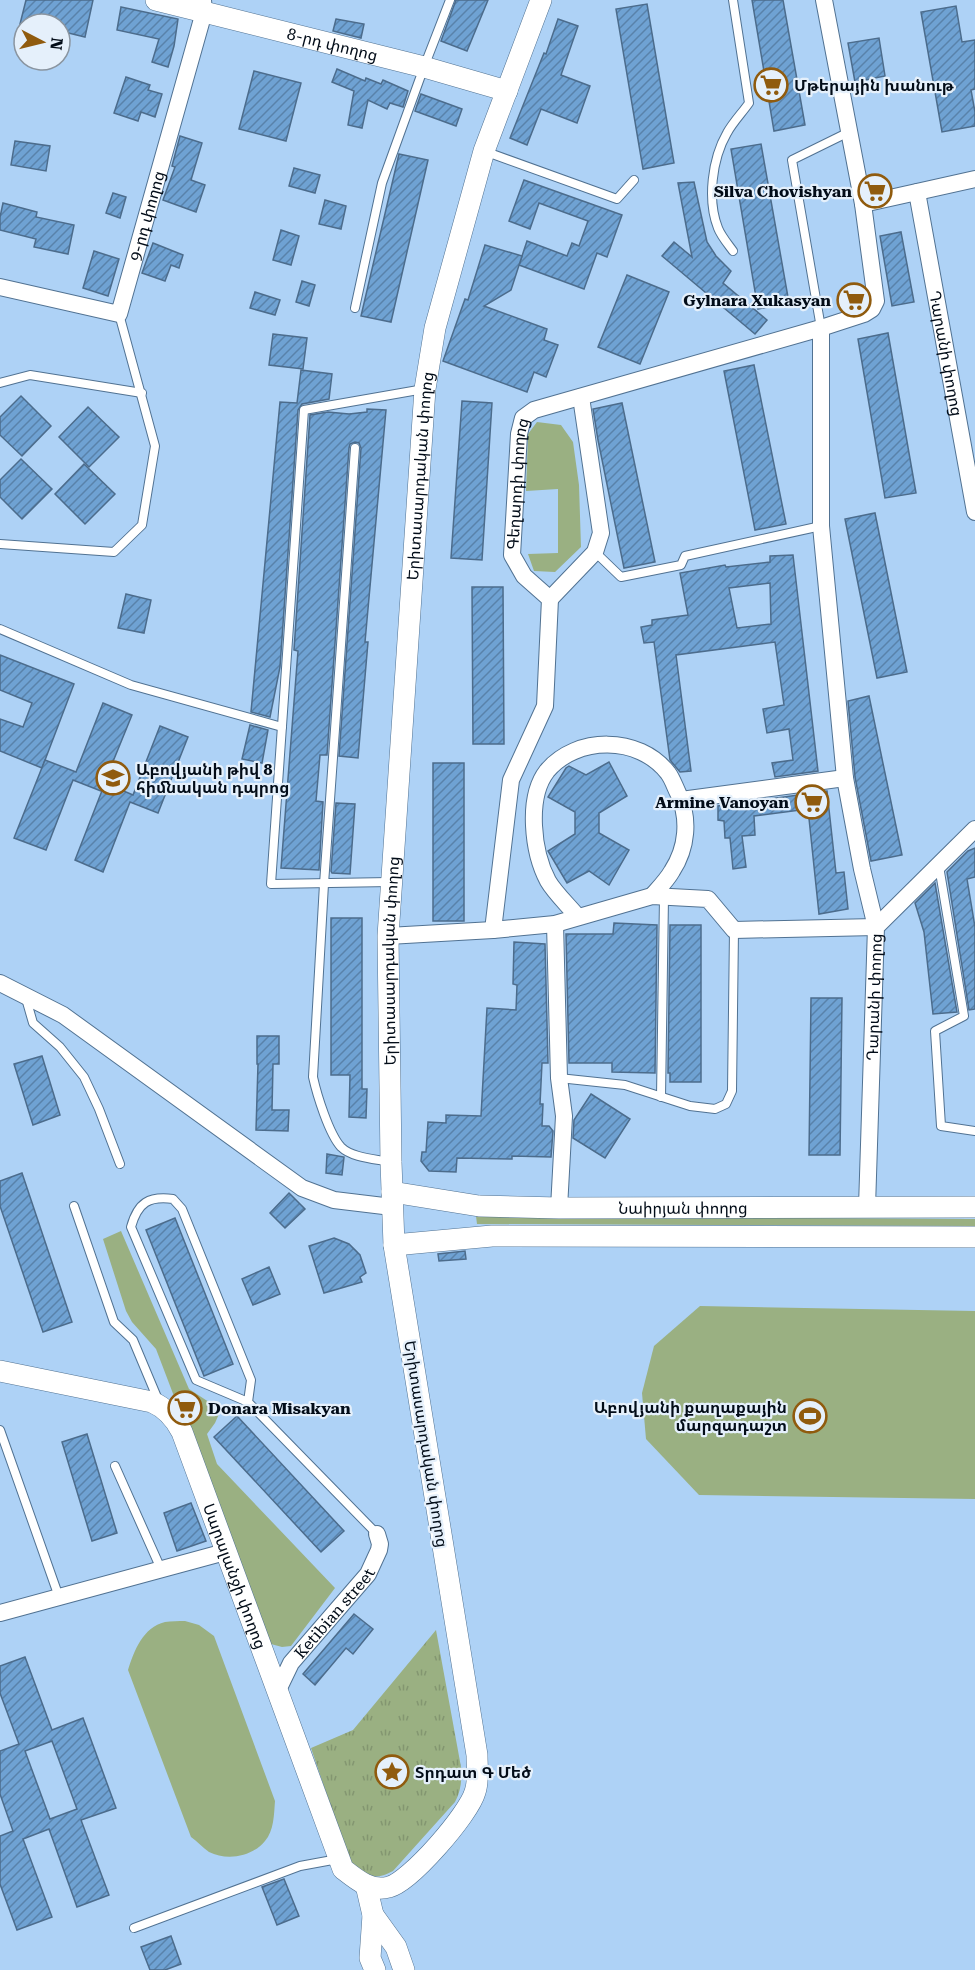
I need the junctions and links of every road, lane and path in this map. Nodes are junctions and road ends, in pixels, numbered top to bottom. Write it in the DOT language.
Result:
graph roads {
  1 [pos="156,0"];
  2 [pos="450,0"];
  3 [pos="541,0"];
  4 [pos="733,0"];
  5 [pos="824,0"];
  6 [pos="204,6"];
  7 [pos="424,67"];
  8 [pos="507,92"];
  9 [pos="849,132"];
  10 [pos="484,151"];
  11 [pos="975,179"];
  12 [pos="633,180"];
  13 [pos="917,192"];
  14 [pos="863,204"];
  15 [pos="733,251"];
  16 [pos="0,287"];
  17 [pos="355,308"];
  18 [pos="119,314"];
  19 [pos="821,328"];
  20 [pos="0,383"];
  21 [pos="425,389"];
  22 [pos="142,393"];
  23 [pos="581,397"];
  24 [pos="355,448"];
  25 [pos="975,512"];
  26 [pos="821,526"];
  27 [pos="0,544"];
  28 [pos="596,552"];
  29 [pos="550,599"];
  30 [pos="0,629"];
  31 [pos="282,728"];
  32 [pos="845,778"];
  33 [pos="681,800"];
  34 [pos="975,829"];
  35 [pos="939,865"];
  36 [pos="391,882"];
  37 [pos="324,884"];
  38 [pos="658,896"];
  39 [pos="577,916"];
  40 [pos="555,924"];
  41 [pos="876,927"];
  42 [pos="493,930"];
  43 [pos="734,930"];
  44 [pos="388,936"];
  45 [pos="0,975"];
  46 [pos="12,989"];
  47 [pos="559,1078"];
  48 [pos="661,1097"];
  49 [pos="975,1131"];
  50 [pos="391,1162"];
  51 [pos="120,1164"];
  52 [pos="392,1200"];
  53 [pos="74,1206"];
  54 [pos="975,1207"];
  55 [pos="559,1208"];
  56 [pos="867,1208"];
  57 [pos="975,1237"];
  58 [pos="394,1245"];
  59 [pos="0,1371"];
  60 [pos="248,1402"];
  61 [pos="160,1406"];
  62 [pos="0,1430"];
  63 [pos="115,1466"];
  64 [pos="377,1534"];
  65 [pos="225,1552"];
  66 [pos="161,1569"];
  67 [pos="59,1597"];
  68 [pos="0,1613"];
  69 [pos="278,1690"];
  70 [pos="338,1859"];
  71 [pos="372,1886"];
  72 [pos="373,1915"];
  73 [pos="134,1928"];
  74 [pos="375,1970"];
  75 [pos="404,1970"];
  1 -- 6 [label="street, 8-րդ փողոց"];
  2 -- 7 [label="lane"];
  3 -- 8 [label="street, Երիտասարդական փողոց"];
  4 -- 15 [label="lane"];
  5 -- 9 [label="street"];
  6 -- 7 [label="street, 8-րդ փողոց"];
  6 -- 18 [label="street, 9-րդ փողոց"];
  7 -- 8 [label="street, 8-րդ փողոց"];
  7 -- 17 [label="lane"];
  8 -- 10 [label="street, Երիտասարդական փողոց"];
  9 -- 14 [label="street"];
  9 -- 19 [label="lane"];
  10 -- 12 [label="lane"];
  10 -- 21 [label="street, Երիտասարդական փողոց"];
  11 -- 13 [label="street"];
  13 -- 14 [label="street"];
  13 -- 25 [label="street, Դարանի փողոց"];
  14 -- 19 [label="street, Գեղարդի փողոց"];
  16 -- 18 [label="street"];
  18 -- 22 [label="lane"];
  19 -- 23 [label="street, Գեղարդի փողոց"];
  19 -- 26 [label="street"];
  20 -- 22 [label="lane"];
  21 -- 31 [label="lane"];
  21 -- 36 [label="street, Երիտասարդական փողոց"];
  22 -- 27 [label="lane"];
  23 -- 28 [label="street"];
  23 -- 29 [label="street, Գեղարդի փողոց"];
  24 -- 37 [label="lane"];
  26 -- 28 [label="lane"];
  26 -- 32 [label="street"];
  28 -- 29 [label="street"];
  29 -- 42 [label="street"];
  30 -- 31 [label="lane"];
  31 -- 37 [label="lane"];
  32 -- 33 [label="street"];
  32 -- 41 [label="street"];
  33 -- 38 [label="street"];
  33 -- 39 [label="street"];
  34 -- 35 [label="street, Դարանի փողոց"];
  35 -- 41 [label="street, Դարանի փողոց"];
  35 -- 49 [label="lane"];
  36 -- 37 [label="lane"];
  36 -- 44 [label="street, Երիտասարդական փողոց"];
  37 -- 50 [label="lane"];
  38 -- 39 [label="street"];
  38 -- 43 [label="street"];
  38 -- 48 [label="lane"];
  39 -- 40 [label="street"];
  40 -- 42 [label="street"];
  40 -- 47 [label="street"];
  41 -- 43 [label="street"];
  41 -- 56 [label="street, Դարանի փողոց"];
  42 -- 44 [label="street"];
  43 -- 48 [label="lane"];
  44 -- 50 [label="street, Երիտասարդական փողոց"];
  45 -- 46 [label="lane"];
  46 -- 51 [label="lane"];
  46 -- 52 [label="street"];
  47 -- 48 [label="lane"];
  47 -- 55 [label="street"];
  50 -- 52 [label="street, Երիտասարդական փողոց"];
  52 -- 55 [label="street, Նաիրյան փողոց"];
  52 -- 58 [label="street, Երիտասարդական փողոց"];
  53 -- 61 [label="lane"];
  54 -- 56 [label="street, Նաիրյան փողոց"];
  55 -- 56 [label="street, Նաիրյան փողոց"];
  57 -- 58 [label="street, Նաիրյան փողոց"];
  58 -- 71 [label="street, Երիտասարդական փողոց"];
  59 -- 61 [label="street"];
  60 -- 60 [label="lane"];
  60 -- 64 [label="lane"];
  61 -- 65 [label="street, Սարալանջի փողոց"];
  62 -- 67 [label="lane"];
  63 -- 66 [label="lane"];
  64 -- 69 [label="street, Ketibian street"];
  65 -- 66 [label="street"];
  65 -- 69 [label="street, Սարալանջի փողոց"];
  66 -- 67 [label="street"];
  67 -- 68 [label="street"];
  69 -- 70 [label="street, Սարալանջի փողոց"];
  70 -- 71 [label="street, Սարալանջի փողոց"];
  70 -- 73 [label="lane"];
  71 -- 72 [label="street"];
  72 -- 74 [label="street"];
  72 -- 75 [label="street"];
}
